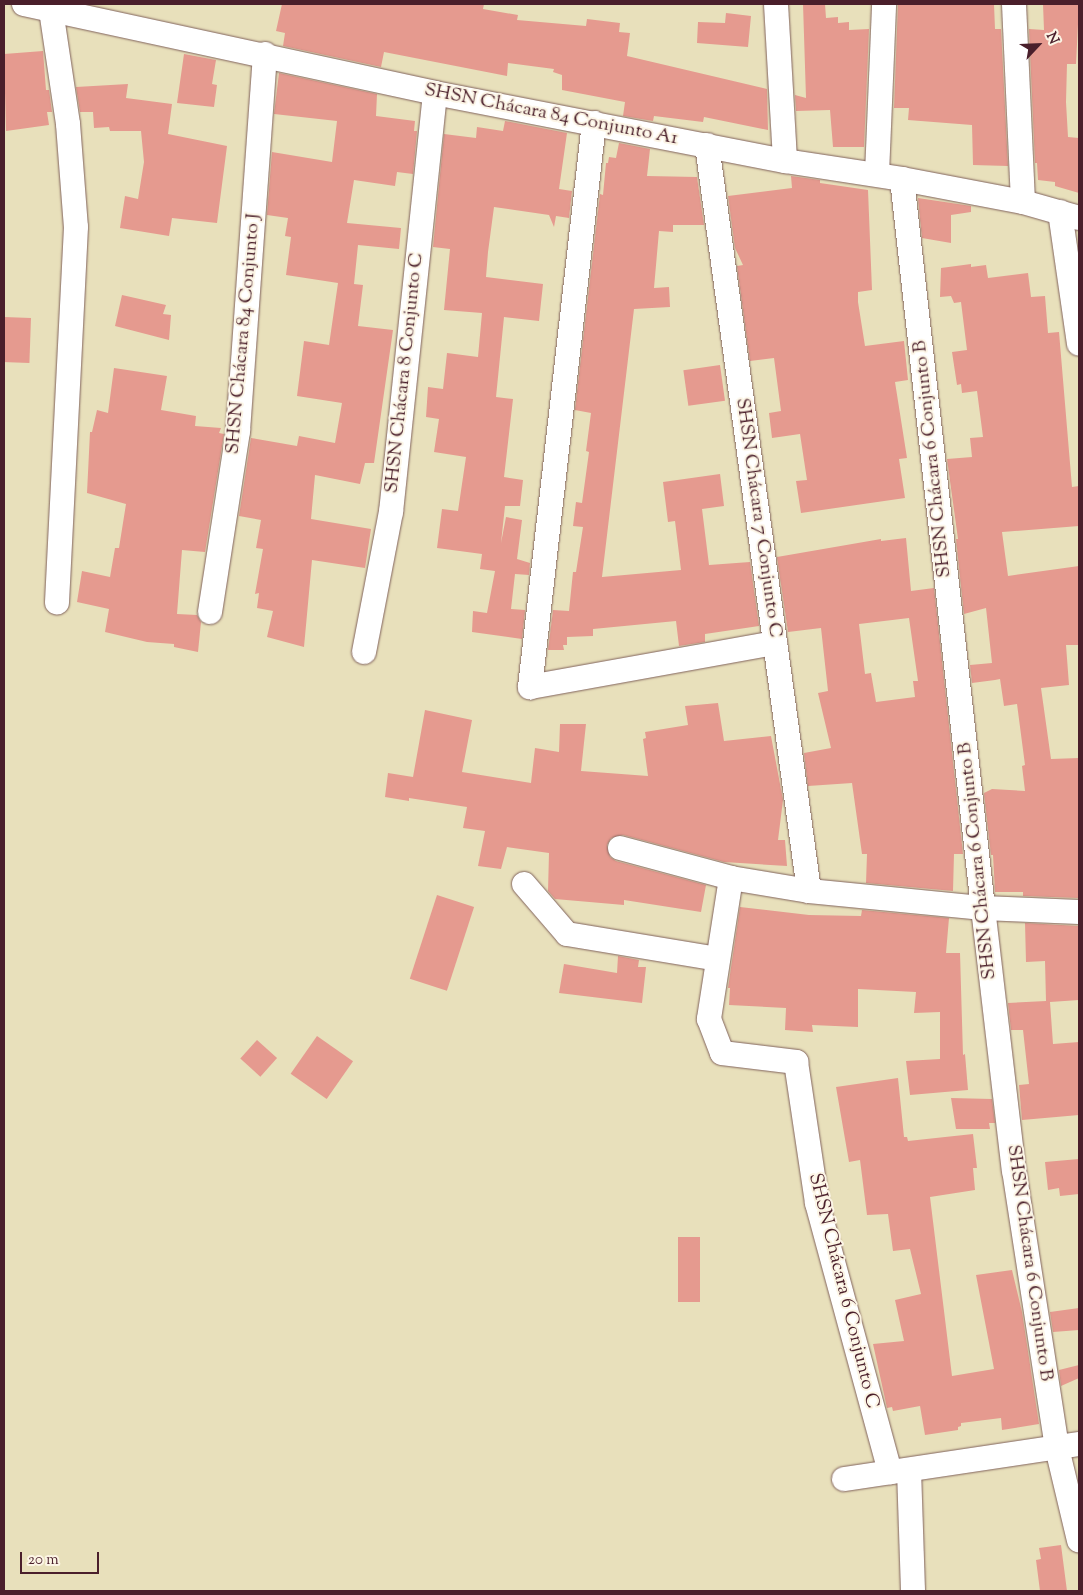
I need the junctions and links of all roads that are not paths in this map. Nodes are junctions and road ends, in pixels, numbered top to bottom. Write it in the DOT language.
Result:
graph roads {
  1 [pos="24,4"];
  2 [pos="776,4"];
  3 [pos="884,4"];
  4 [pos="1014,4"];
  5 [pos="51,10"];
  6 [pos="80,10"];
  7 [pos="265,54"];
  8 [pos="435,93"];
  9 [pos="594,122"];
  10 [pos="707,146"];
  11 [pos="785,160"];
  12 [pos="877,174"];
  13 [pos="902,179"];
  14 [pos="1023,202"];
  15 [pos="1070,215"];
  16 [pos="1079,344"];
  17 [pos="57,603"];
  18 [pos="210,612"];
  19 [pos="775,643"];
  20 [pos="364,652"];
  21 [pos="620,848"];
  22 [pos="731,878"];
  23 [pos="524,884"];
  24 [pos="809,892"];
  25 [pos="983,908"];
  26 [pos="1079,912"];
  27 [pos="718,959"];
  28 [pos="1068,1446"];
  29 [pos="899,1471"];
  30 [pos="844,1479"];
  31 [pos="1079,1540"];
  32 [pos="913,1591"];
  1 -- 5 [label="street, SHSN Chácara 84 Conjunto A1"];
  2 -- 11 [label="street"];
  3 -- 12 [label="street"];
  4 -- 14 [label="street"];
  5 -- 6 [label="street, SHSN Chácara 84 Conjunto A1"];
  5 -- 17 [label="street"];
  6 -- 7 [label="street, SHSN Chácara 84 Conjunto A1"];
  7 -- 8 [label="street, SHSN Chácara 84 Conjunto A1"];
  7 -- 18 [label="street, SHSN Chácara 84 Conjunto J"];
  8 -- 9 [label="street, SHSN Chácara 84 Conjunto A1"];
  8 -- 20 [label="street, SHSN Chácara 8 Conjunto C"];
  9 -- 10 [label="street, SHSN Chácara 84 Conjunto A1"];
  9 -- 19 [label="street"];
  10 -- 11 [label="street, SHSN Chácara 84 Conjunto A1"];
  10 -- 19 [label="street, SHSN Chácara 7 Conjunto C"];
  11 -- 12 [label="street, SHSN Chácara 84 Conjunto A1"];
  12 -- 13 [label="street, SHSN Chácara 84 Conjunto A1"];
  13 -- 14 [label="street, SHSN Chácara 84 Conjunto A1"];
  13 -- 25 [label="street, SHSN Chácara 6 Conjunto B"];
  14 -- 15 [label="street, SHSN Chácara 84 Conjunto A1"];
  15 -- 16 [label="street"];
  19 -- 24 [label="street, SHSN Chácara 7 Conjunto C"];
  21 -- 22 [label="street"];
  22 -- 24 [label="street"];
  22 -- 27 [label="street, SHSN Chácara 6 Conjunto C"];
  23 -- 27 [label="street"];
  24 -- 25 [label="street"];
  25 -- 26 [label="street"];
  25 -- 28 [label="street, SHSN Chácara 6 Conjunto B"];
  27 -- 29 [label="street, SHSN Chácara 6 Conjunto C"];
  28 -- 29 [label="street"];
  28 -- 31 [label="street, SHSN Chácara 6 Conjunto B"];
  29 -- 30 [label="street"];
  29 -- 32 [label="street"];
}
